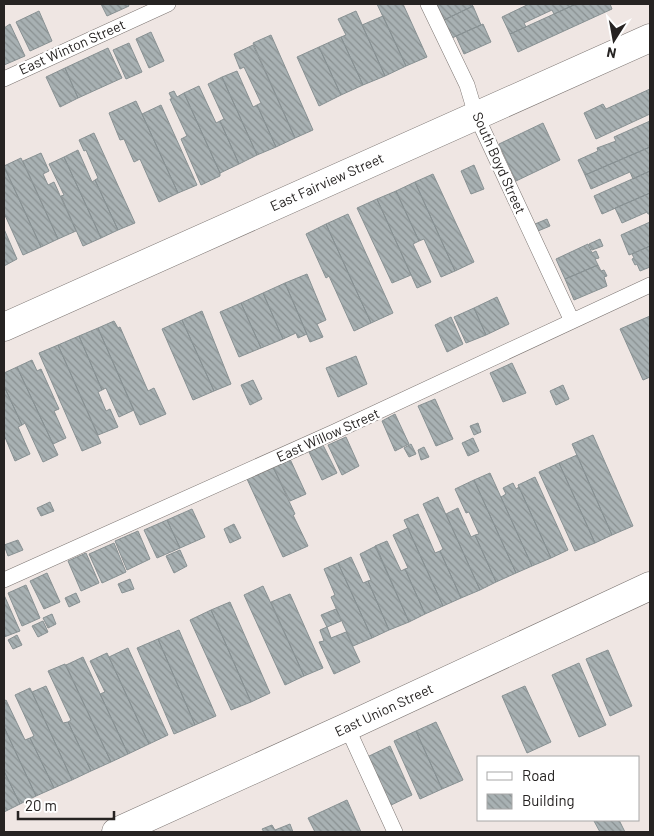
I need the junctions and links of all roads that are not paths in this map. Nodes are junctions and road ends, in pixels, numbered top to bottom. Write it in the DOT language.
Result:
graph roads {
  1 [pos="168,4"];
  2 [pos="428,4"];
  3 [pos="650,38"];
  4 [pos="4,79"];
  5 [pos="476,115"];
  6 [pos="650,285"];
  7 [pos="572,321"];
  8 [pos="4,327"];
  9 [pos="4,580"];
  10 [pos="650,586"];
  11 [pos="348,727"];
  12 [pos="116,832"];
  13 [pos="395,832"];
  1 -- 4 [label="lane, East Winton Street"];
  2 -- 5 [label="lane, South Boyd Street"];
  3 -- 5 [label="street, East Fairview Street"];
  5 -- 7 [label="lane, South Boyd Street"];
  5 -- 8 [label="street, East Fairview Street"];
  6 -- 7 [label="lane, East Willow Street"];
  7 -- 9 [label="lane, East Willow Street"];
  10 -- 11 [label="street, East Union Street"];
  11 -- 12 [label="street, East Union Street"];
  11 -- 13 [label="lane"];
}
